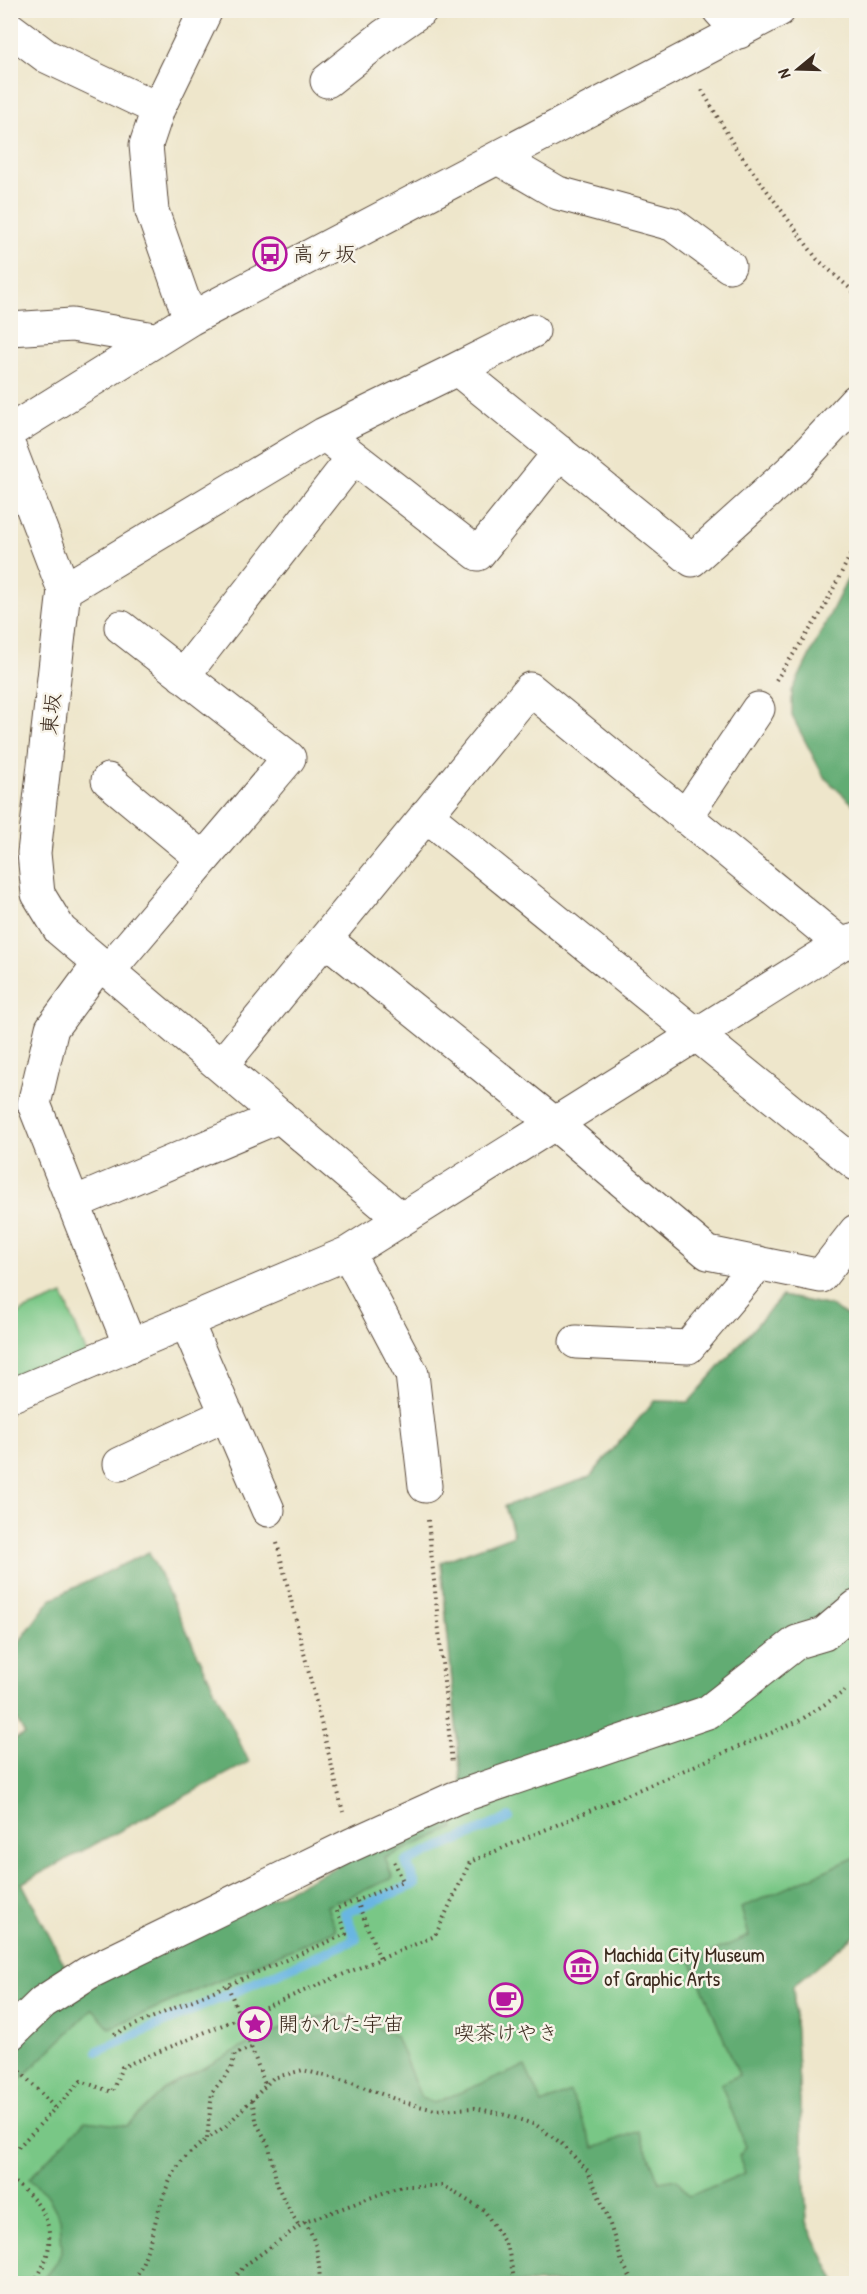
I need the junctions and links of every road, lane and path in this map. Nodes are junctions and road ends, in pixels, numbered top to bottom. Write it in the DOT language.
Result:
graph roads {
  1 [pos="206,10"];
  2 [pos="421,10"];
  3 [pos="779,10"];
  4 [pos="729,21"];
  5 [pos="381,23"];
  6 [pos="10,28"];
  7 [pos="683,62"];
  8 [pos="327,81"];
  9 [pos="158,109"];
  10 [pos="498,159"];
  11 [pos="729,266"];
  12 [pos="856,294"];
  13 [pos="190,319"];
  14 [pos="10,329"];
  15 [pos="533,331"];
  16 [pos="154,339"];
  17 [pos="457,369"];
  18 [pos="856,401"];
  19 [pos="10,431"];
  20 [pos="324,434"];
  21 [pos="10,449"];
  22 [pos="560,452"];
  23 [pos="353,458"];
  24 [pos="856,544"];
  25 [pos="64,590"];
  26 [pos="121,627"];
  27 [pos="183,676"];
  28 [pos="758,709"];
  29 [pos="108,780"];
  30 [pos="426,815"];
  31 [pos="685,817"];
  32 [pos="202,858"];
  33 [pos="325,939"];
  34 [pos="849,942"];
  35 [pos="104,967"];
  36 [pos="696,1035"];
  37 [pos="221,1066"];
  38 [pos="280,1116"];
  39 [pos="555,1124"];
  40 [pos="856,1164"];
  41 [pos="74,1203"];
  42 [pos="401,1219"];
  43 [pos="856,1231"];
  44 [pos="348,1253"];
  45 [pos="759,1263"];
  46 [pos="187,1323"];
  47 [pos="576,1342"];
  48 [pos="130,1346"];
  49 [pos="10,1396"];
  50 [pos="227,1414"];
  51 [pos="120,1464"];
  52 [pos="425,1486"];
  53 [pos="268,1510"];
  54 [pos="856,1607"];
  55 [pos="845,1691"];
  56 [pos="455,1798"];
  57 [pos="351,1845"];
  58 [pos="404,1856"];
  59 [pos="357,1903"];
  60 [pos="380,1959"];
  61 [pos="228,1987"];
  62 [pos="239,2018"];
  63 [pos="10,2034"];
  64 [pos="114,2034"];
  65 [pos="251,2048"];
  66 [pos="10,2061"];
  67 [pos="266,2087"];
  68 [pos="252,2100"];
  69 [pos="55,2108"];
  70 [pos="207,2139"];
  71 [pos="10,2156"];
  72 [pos="11,2179"];
  73 [pos="305,2222"];
  74 [pos="299,2226"];
  75 [pos="33,2283"];
  76 [pos="132,2283"];
  77 [pos="230,2283"];
  78 [pos="320,2283"];
  79 [pos="515,2283"];
  80 [pos="634,2283"];
  1 -- 9 [label="street"];
  2 -- 5 [label="street"];
  3 -- 4 [label="street"];
  4 -- 7 [label="street"];
  5 -- 8 [label="street"];
  6 -- 9 [label="street"];
  7 -- 10 [label="street"];
  7 -- 12 [label="path"];
  9 -- 13 [label="street"];
  10 -- 11 [label="street"];
  10 -- 13 [label="street"];
  13 -- 16 [label="street"];
  14 -- 16 [label="street"];
  15 -- 17 [label="street"];
  16 -- 19 [label="street"];
  17 -- 20 [label="street"];
  17 -- 22 [label="street"];
  18 -- 22 [label="street"];
  20 -- 23 [label="street"];
  20 -- 25 [label="street"];
  21 -- 25 [label="street, 東坂"];
  22 -- 23 [label="street"];
  23 -- 27 [label="street"];
  24 -- 28 [label="path"];
  25 -- 35 [label="street, 東坂"];
  26 -- 27 [label="street"];
  27 -- 32 [label="street"];
  28 -- 31 [label="street"];
  29 -- 32 [label="street"];
  30 -- 31 [label="street"];
  30 -- 33 [label="street"];
  30 -- 36 [label="street"];
  31 -- 34 [label="street"];
  32 -- 35 [label="street"];
  33 -- 37 [label="street"];
  33 -- 39 [label="street"];
  34 -- 36 [label="street"];
  35 -- 37 [label="street, 東坂"];
  35 -- 41 [label="street"];
  36 -- 39 [label="street"];
  36 -- 40 [label="street"];
  37 -- 38 [label="street, 東坂"];
  38 -- 41 [label="street"];
  38 -- 42 [label="street, 東坂"];
  39 -- 42 [label="street"];
  39 -- 45 [label="street"];
  41 -- 48 [label="street"];
  42 -- 44 [label="street"];
  43 -- 45 [label="street"];
  44 -- 46 [label="street"];
  44 -- 52 [label="street"];
  45 -- 47 [label="street"];
  46 -- 48 [label="street"];
  46 -- 50 [label="street"];
  48 -- 49 [label="street"];
  50 -- 51 [label="street"];
  50 -- 53 [label="street"];
  52 -- 56 [label="path"];
  53 -- 57 [label="path"];
  54 -- 56 [label="street"];
  55 -- 60 [label="path"];
  56 -- 57 [label="street"];
  57 -- 63 [label="street"];
  58 -- 59 [label="path"];
  59 -- 60 [label="path"];
  59 -- 61 [label="path"];
  60 -- 62 [label="path"];
  61 -- 62 [label="path"];
  61 -- 64 [label="path"];
  62 -- 65 [label="path"];
  62 -- 69 [label="path"];
  65 -- 67 [label="path"];
  65 -- 70 [label="path"];
  66 -- 69 [label="path"];
  67 -- 68 [label="path"];
  67 -- 80 [label="path"];
  68 -- 70 [label="path"];
  68 -- 74 [label="path"];
  69 -- 71 [label="path"];
  70 -- 76 [label="path"];
  72 -- 75 [label="path"];
  73 -- 74 [label="path"];
  73 -- 78 [label="path"];
  73 -- 79 [label="path"];
  74 -- 77 [label="path"];
}
